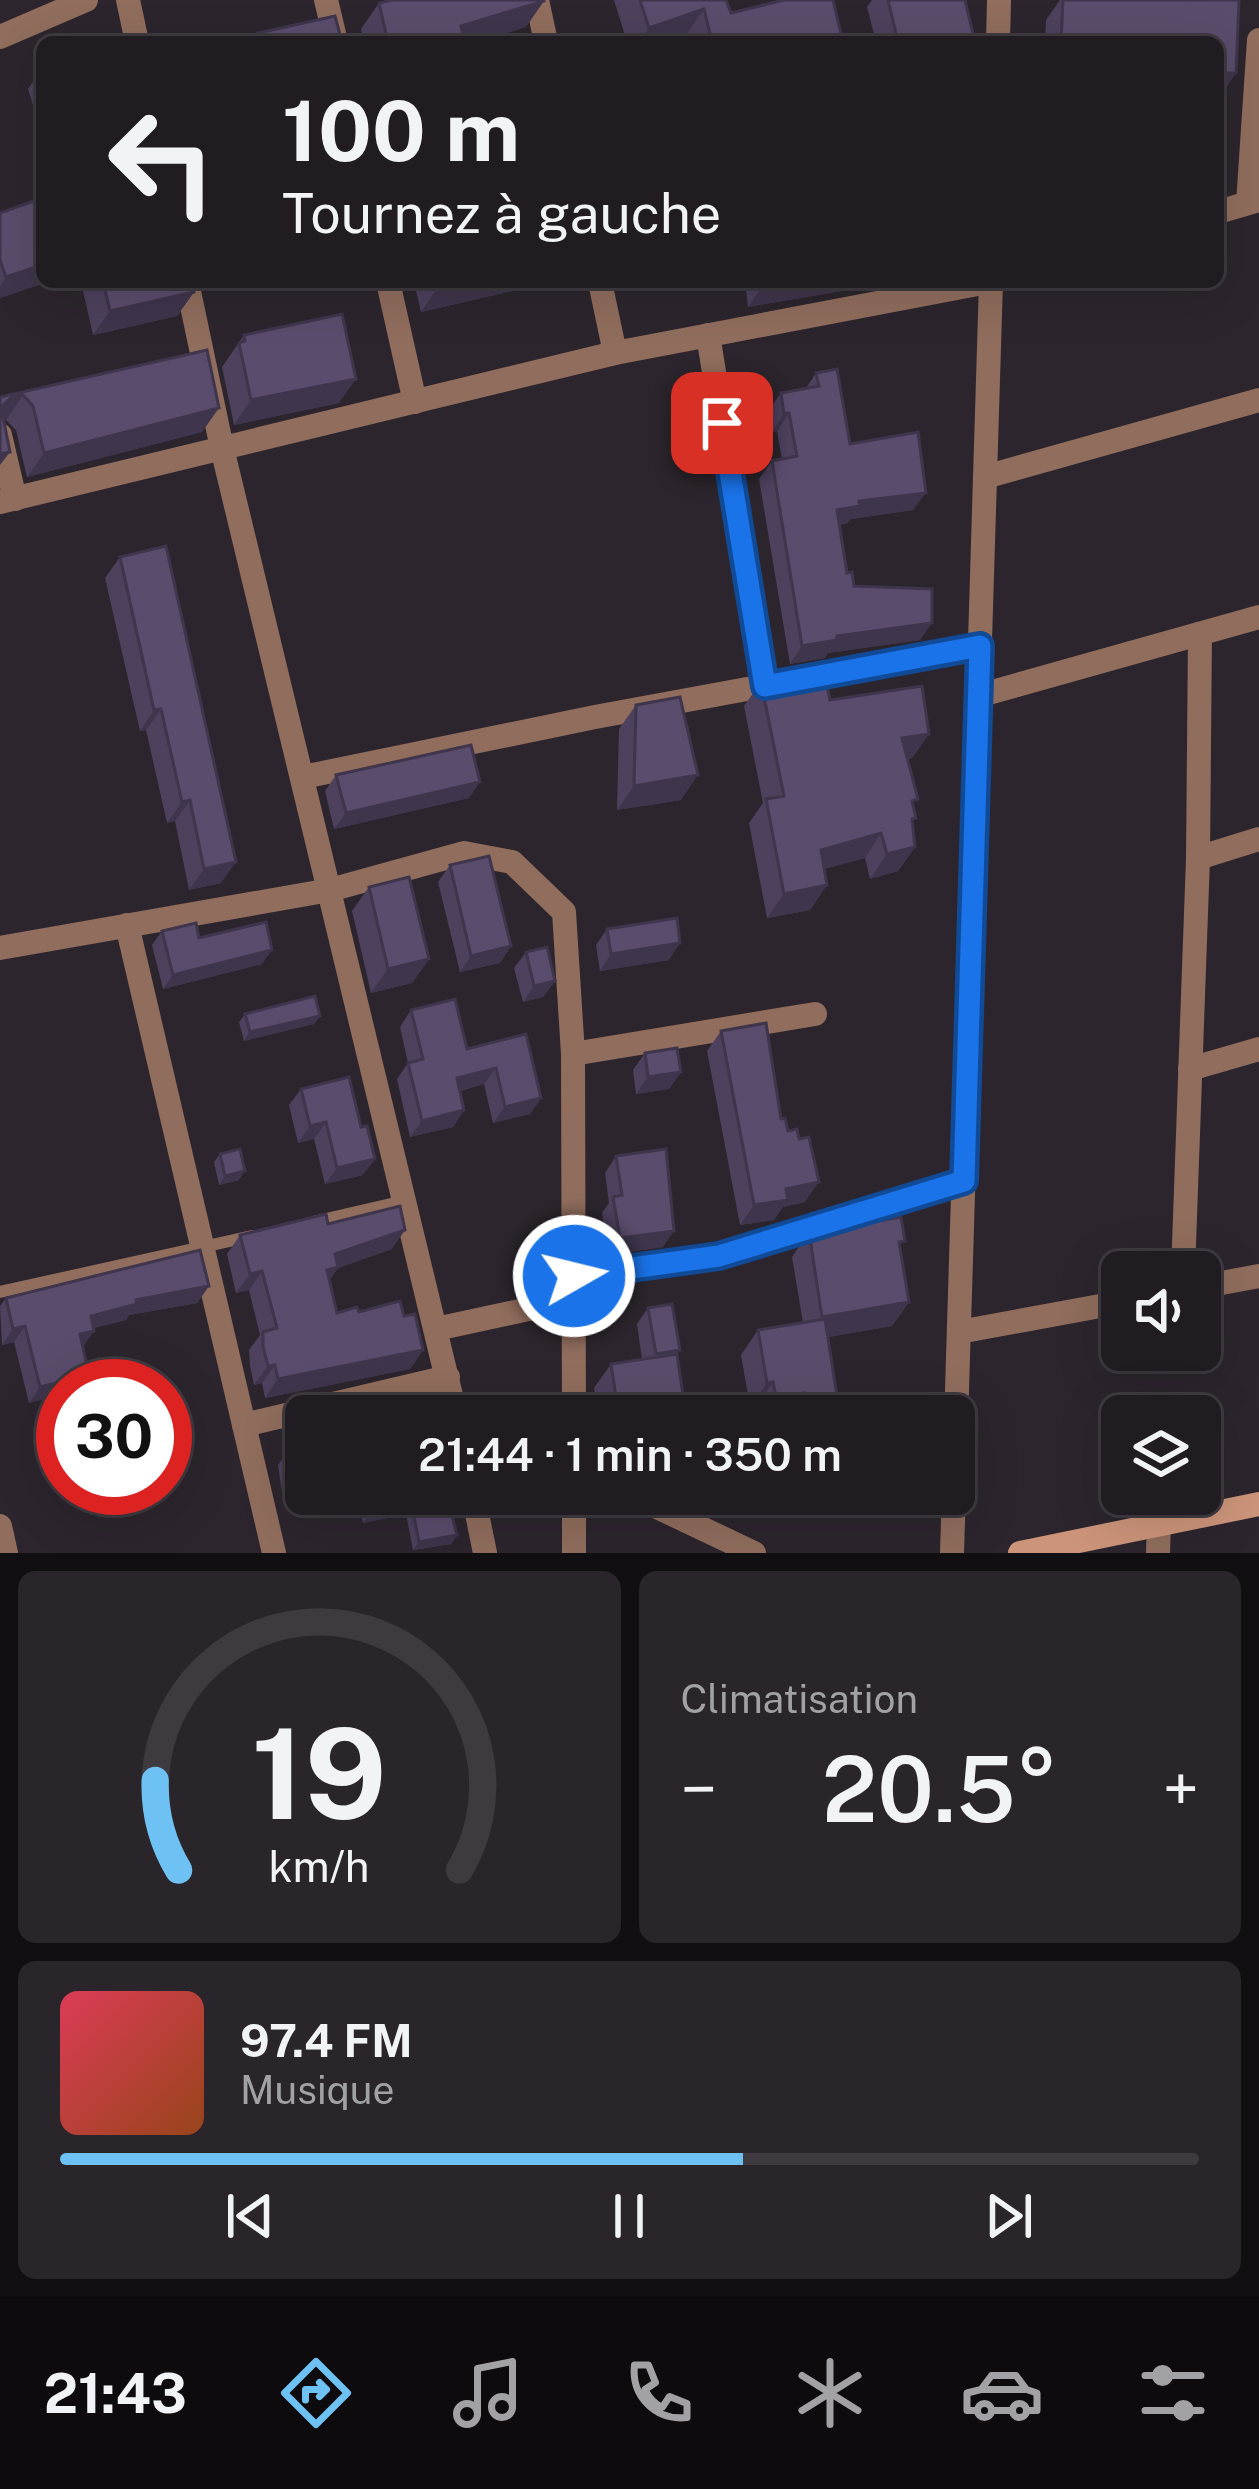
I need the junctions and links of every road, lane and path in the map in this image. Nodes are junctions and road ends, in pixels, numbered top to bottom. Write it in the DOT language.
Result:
graph roads {
  1 [pos="86,0"];
  2 [pos="128,0"];
  3 [pos="326,0"];
  4 [pos="537,0"];
  5 [pos="999,0"];
  6 [pos="136,36"];
  7 [pos="334,36"];
  8 [pos="545,36"];
  9 [pos="998,36"];
  10 [pos="0,37"];
  11 [pos="1259,40"];
  12 [pos="1254,201"];
  13 [pos="1224,210"];
  14 [pos="189,288"];
  15 [pos="389,288"];
  16 [pos="600,288"];
  17 [pos="957,288"];
  18 [pos="989,288"];
  19 [pos="708,335"];
  20 [pos="615,353"];
  21 [pos="1259,400"];
  22 [pos="415,402"];
  23 [pos="0,435"];
  24 [pos="223,448"];
  25 [pos="985,477"];
  26 [pos="7,501"];
  27 [pos="1259,617"];
  28 [pos="1201,634"];
  29 [pos="980,646"];
  30 [pos="765,686"];
  31 [pos="978,696"];
  32 [pos="302,777"];
  33 [pos="1259,839"];
  34 [pos="1198,858"];
  35 [pos="330,890"];
  36 [pos="127,925"];
  37 [pos="0,948"];
  38 [pos="815,1014"];
  39 [pos="1259,1049"];
  40 [pos="573,1054"];
  41 [pos="1190,1070"];
  42 [pos="964,1181"];
  43 [pos="405,1201"];
  44 [pos="292,1227"];
  45 [pos="269,1232"];
  46 [pos="201,1247"];
  47 [pos="1184,1251"];
  48 [pos="1259,1276"];
  49 [pos="1221,1283"];
  50 [pos="574,1287"];
  51 [pos="0,1292"];
  52 [pos="1101,1306"];
  53 [pos="436,1328"];
  54 [pos="959,1332"];
  55 [pos="448,1377"];
  56 [pos="452,1395"];
  57 [pos="574,1395"];
  58 [pos="956,1395"];
  59 [pos="244,1425"];
  60 [pos="1259,1504"];
  61 [pos="477,1515"];
  62 [pos="574,1515"];
  63 [pos="683,1515"];
  64 [pos="953,1515"];
  65 [pos="1159,1523"];
  66 [pos="0,1526"];
  67 [pos="6,1553"];
  68 [pos="274,1553"];
  69 [pos="485,1553"];
  70 [pos="574,1553"];
  71 [pos="754,1553"];
  72 [pos="952,1553"];
  73 [pos="1020,1553"];
  74 [pos="1158,1553"];
  1 -- 10 [label="street"];
  2 -- 6 [label="street"];
  3 -- 7 [label="street"];
  4 -- 8 [label="street"];
  5 -- 9 [label="street"];
  11 -- 12 [label="street"];
  12 -- 13 [label="street"];
  14 -- 24 [label="street"];
  15 -- 22 [label="street"];
  16 -- 20 [label="street"];
  17 -- 19 [label="street"];
  18 -- 25 [label="street"];
  19 -- 20 [label="street"];
  19 -- 30 [label="street"];
  20 -- 22 [label="street"];
  21 -- 25 [label="street"];
  22 -- 24 [label="street"];
  23 -- 26 [label="street"];
  24 -- 26 [label="street"];
  24 -- 32 [label="street"];
  25 -- 29 [label="street"];
  27 -- 28 [label="street"];
  28 -- 31 [label="street"];
  28 -- 34 [label="street"];
  29 -- 30 [label="street"];
  29 -- 31 [label="street"];
  30 -- 32 [label="street"];
  31 -- 42 [label="street"];
  32 -- 35 [label="street"];
  33 -- 34 [label="street"];
  34 -- 41 [label="street"];
  35 -- 36 [label="street"];
  35 -- 40 [label="street"];
  35 -- 43 [label="street"];
  36 -- 37 [label="street"];
  36 -- 46 [label="street"];
  38 -- 40 [label="street"];
  39 -- 41 [label="street"];
  40 -- 50 [label="street"];
  41 -- 47 [label="street"];
  42 -- 50 [label="street"];
  42 -- 54 [label="street"];
  43 -- 44 [label="lane"];
  43 -- 53 [label="street"];
  45 -- 46 [label="lane"];
  46 -- 51 [label="lane"];
  46 -- 59 [label="street"];
  48 -- 49 [label="street"];
  50 -- 53 [label="street"];
  50 -- 57 [label="street"];
  52 -- 54 [label="street"];
  53 -- 55 [label="street"];
  54 -- 58 [label="street"];
  55 -- 56 [label="street"];
  55 -- 59 [label="street"];
  59 -- 68 [label="street"];
  60 -- 65 [label="main road"];
  61 -- 69 [label="street"];
  62 -- 70 [label="street"];
  63 -- 71 [label="street"];
  64 -- 72 [label="street"];
  65 -- 73 [label="main road"];
  65 -- 74 [label="street"];
  66 -- 67 [label="street"];
}
